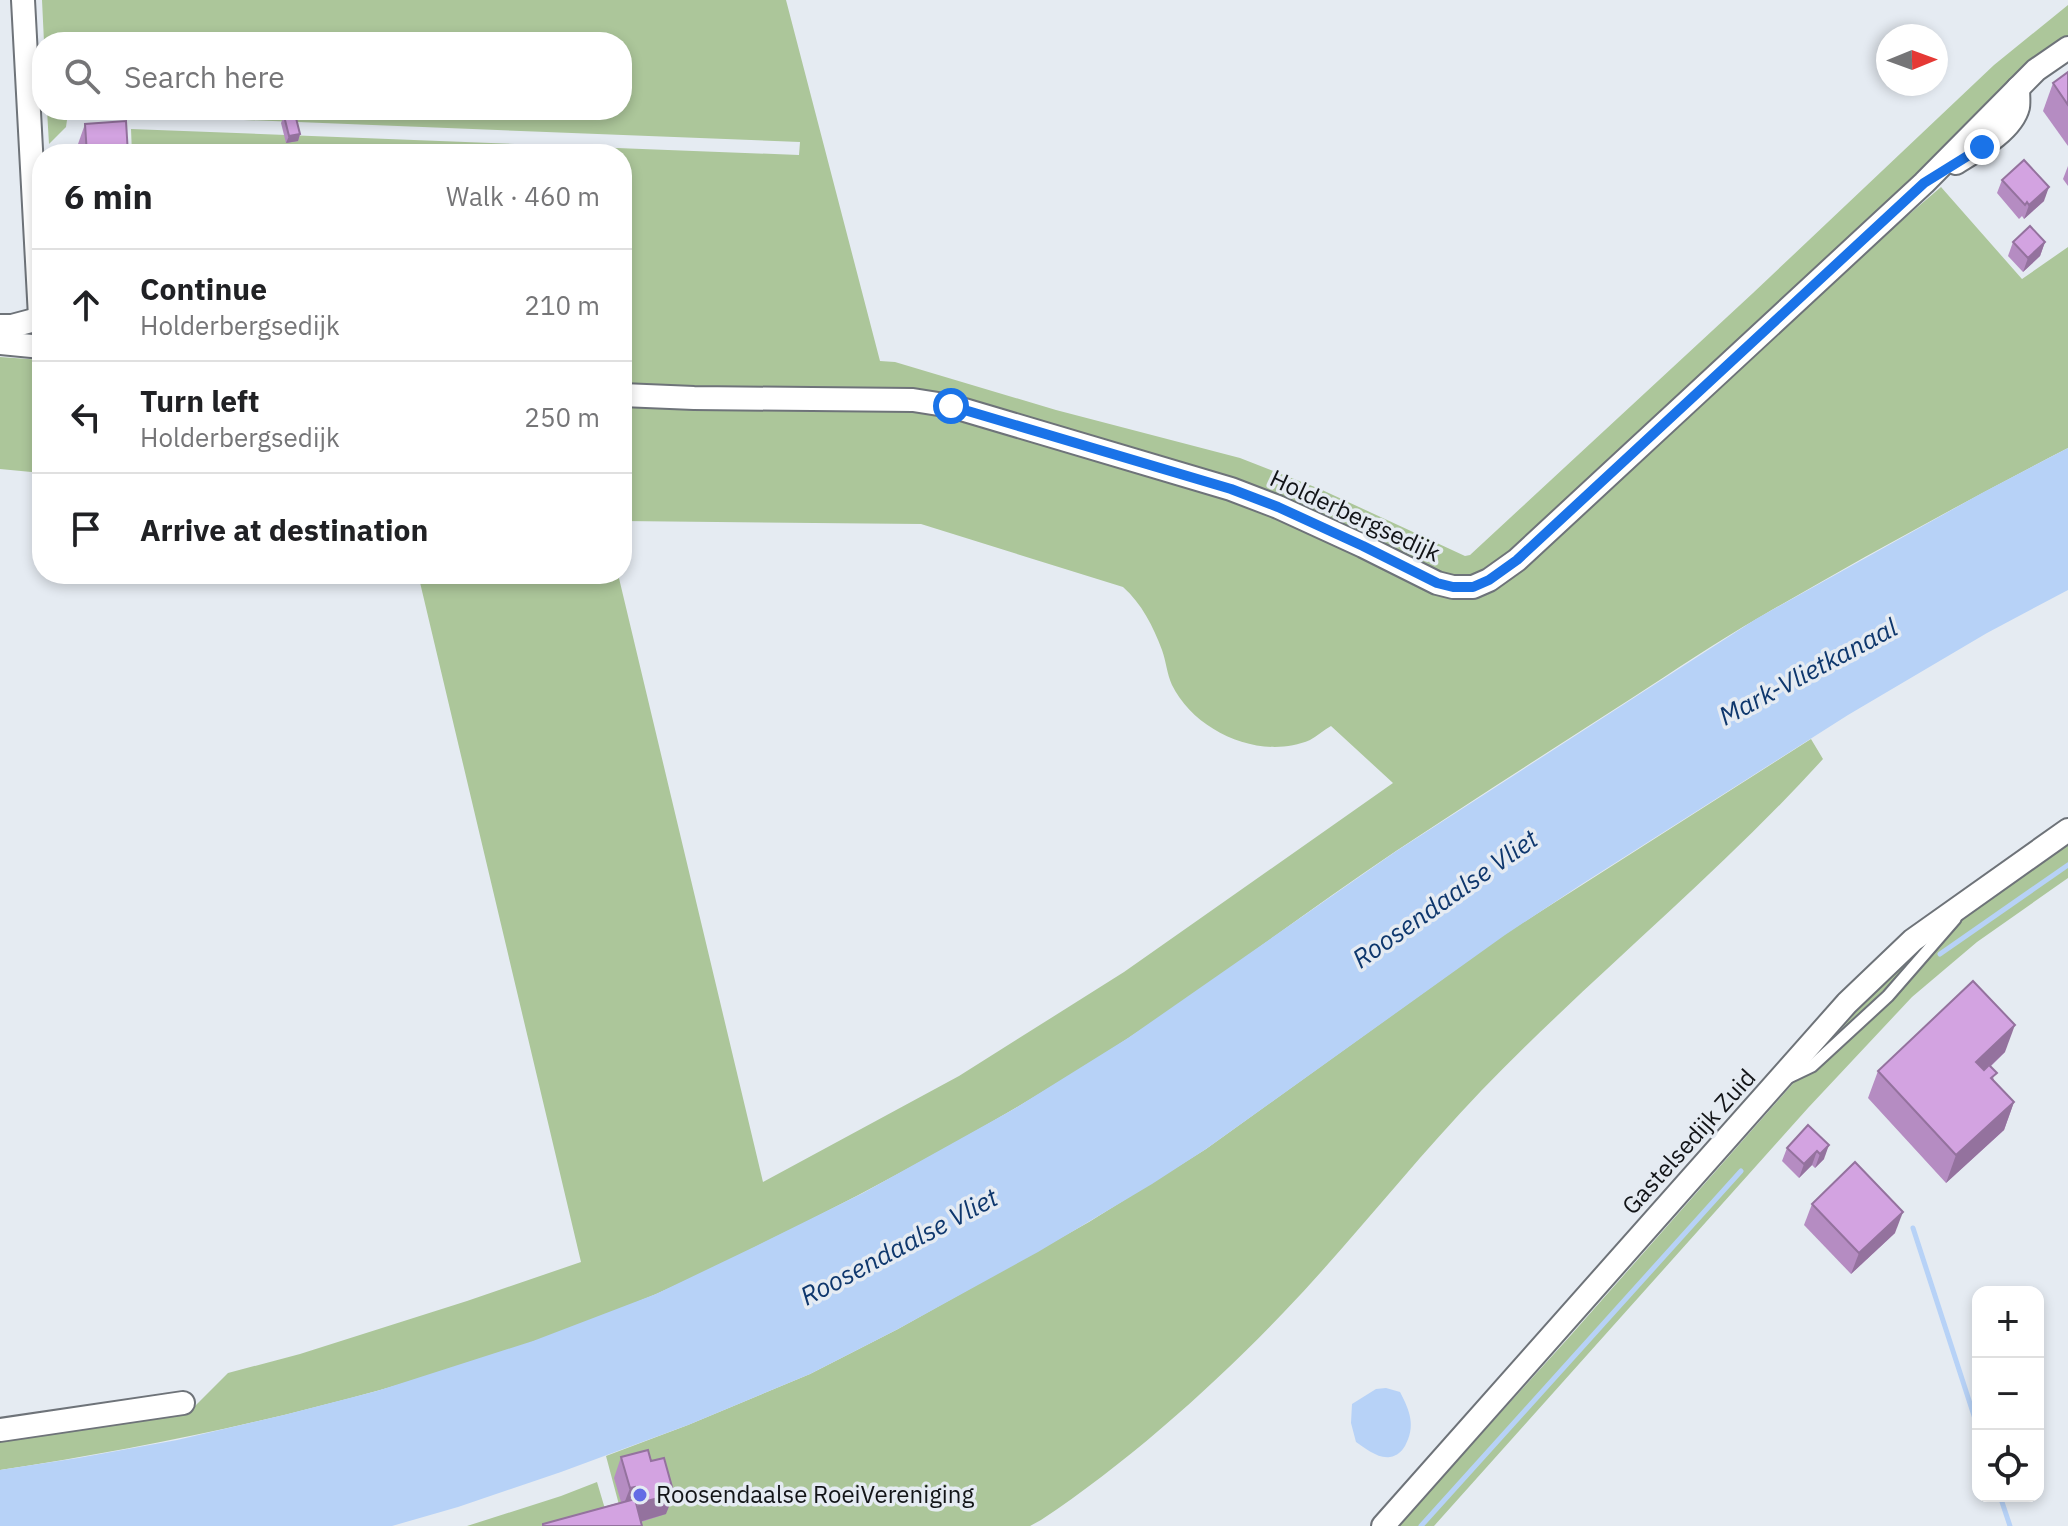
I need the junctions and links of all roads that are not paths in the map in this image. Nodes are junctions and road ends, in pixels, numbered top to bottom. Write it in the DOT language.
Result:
graph roads {
  1 [pos="23,0"];
  2 [pos="2068,48"];
  3 [pos="32,159"];
  4 [pos="32,320"];
  5 [pos="0,326"];
  6 [pos="0,343"];
  7 [pos="32,346"];
  8 [pos="632,395"];
  9 [pos="2068,830"];
  10 [pos="183,1403"];
  11 [pos="0,1430"];
  12 [pos="1383,1526"];
  1 -- 3 [label="street"];
  2 -- 8 [label="street, Holderbergsedijk"];
  4 -- 5 [label="street"];
  6 -- 7 [label="street"];
  9 -- 12 [label="street, Gastelsedijk Zuid"];
  10 -- 11 [label="street"];
}
